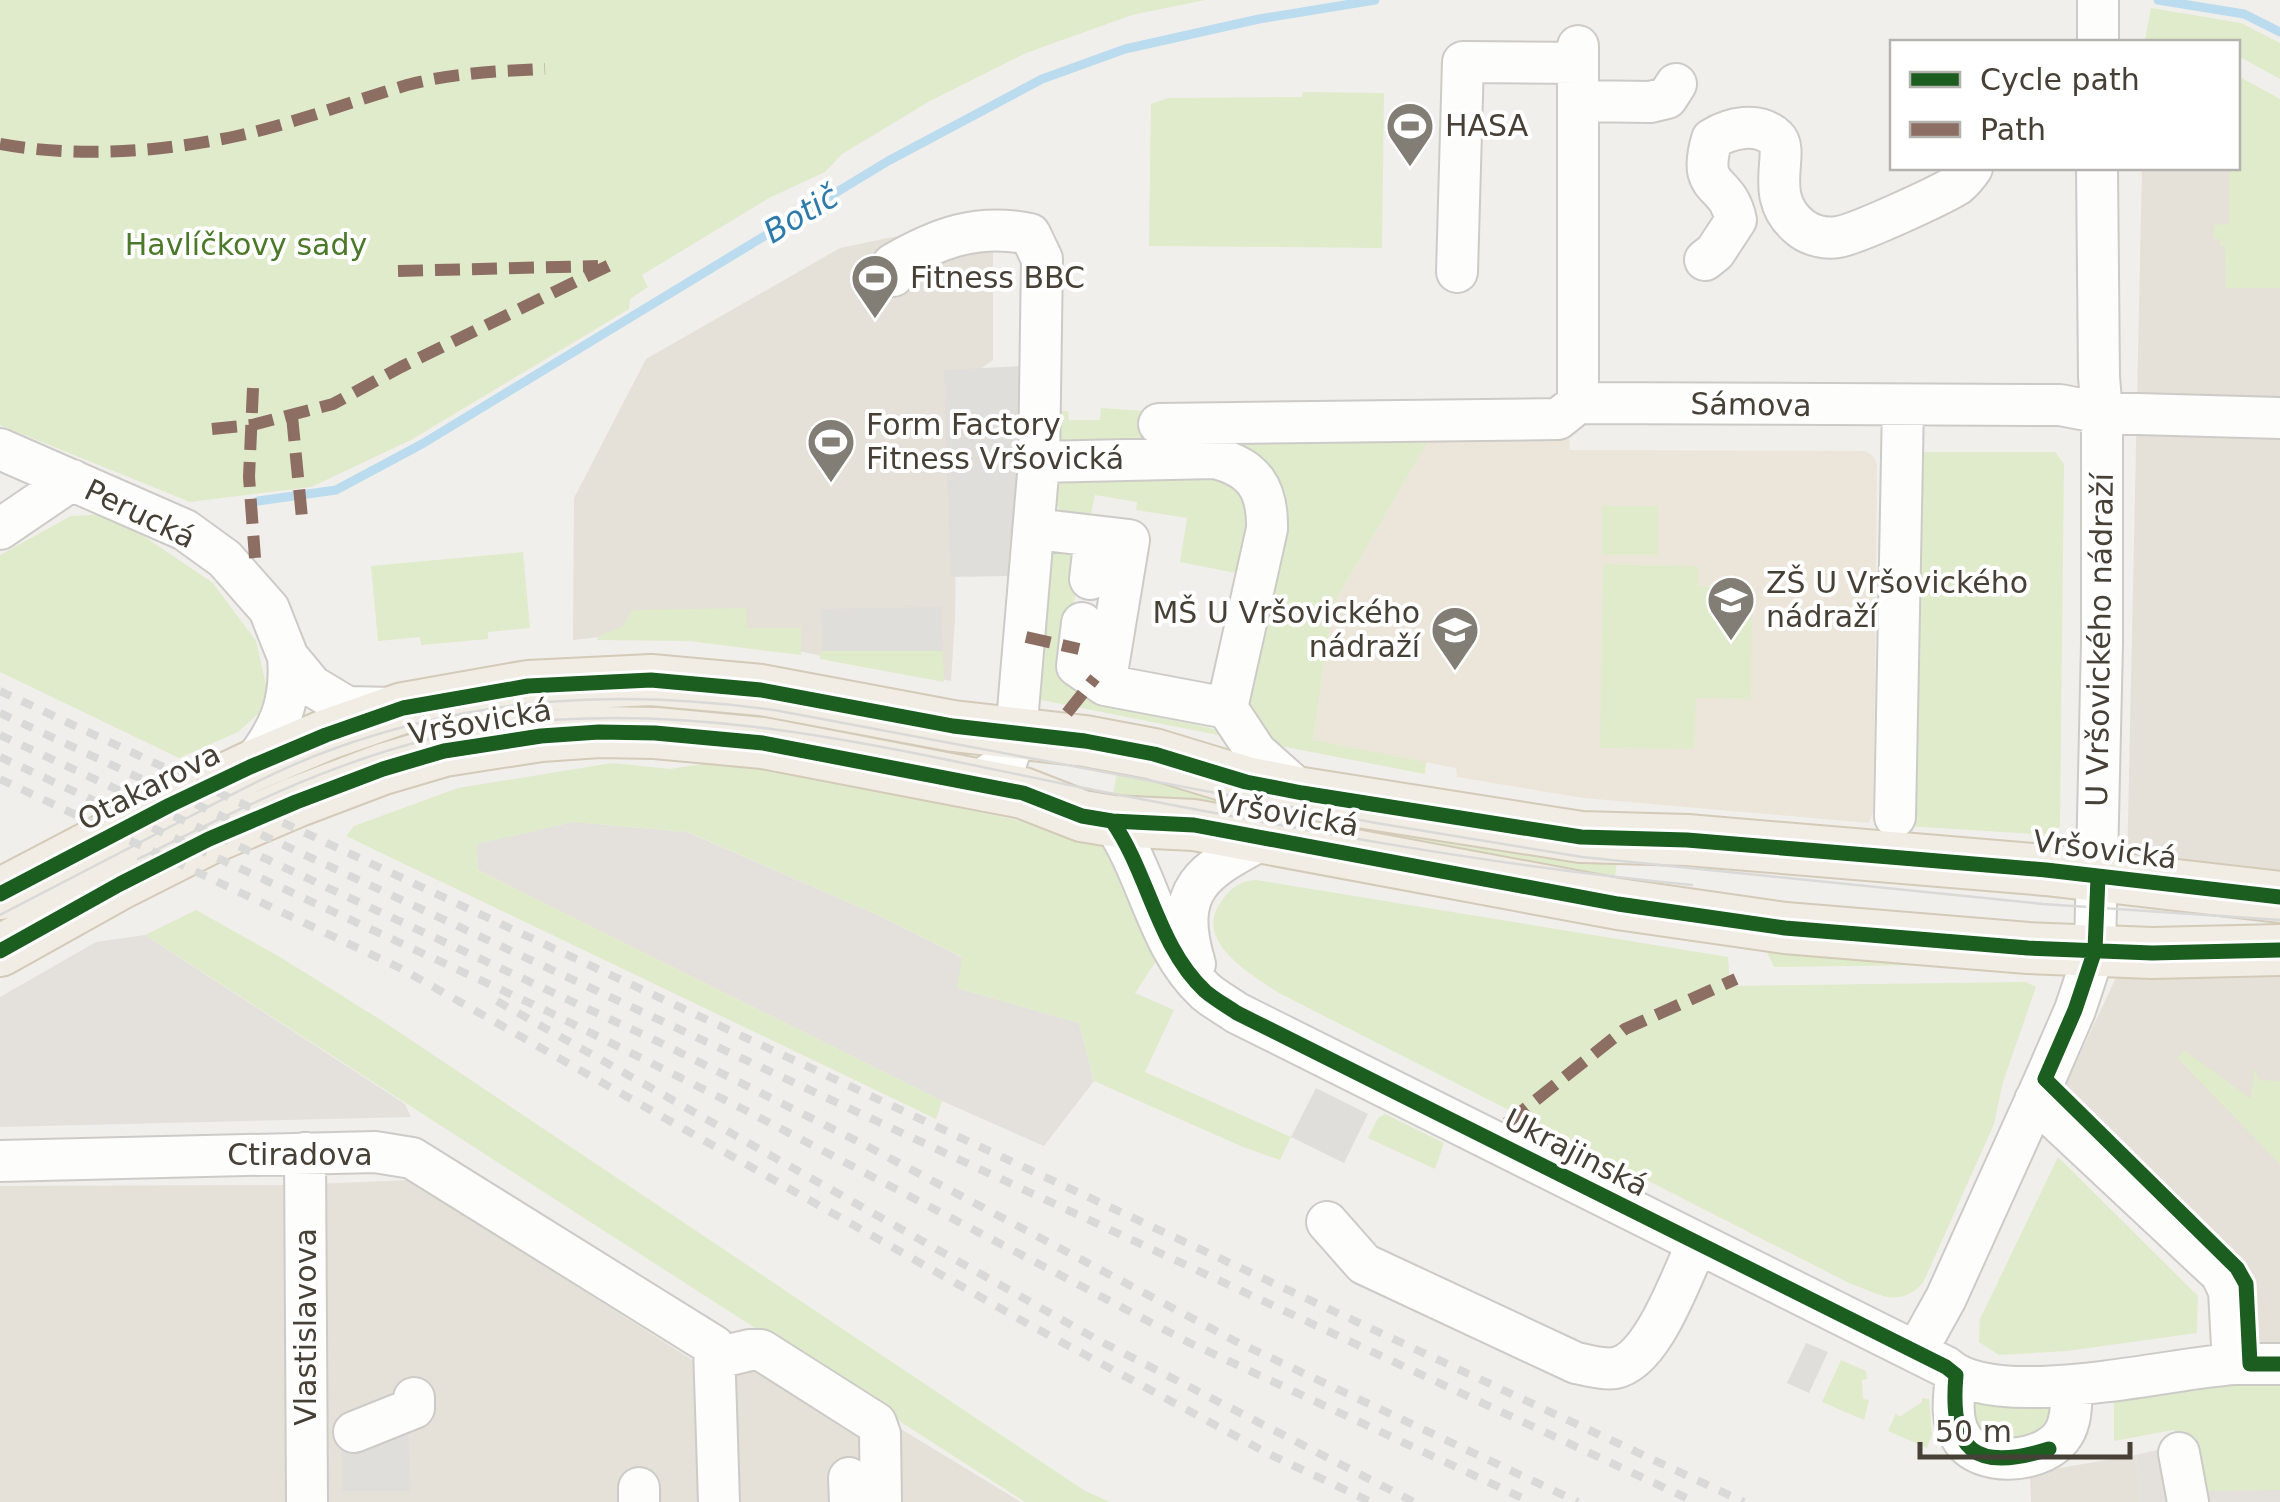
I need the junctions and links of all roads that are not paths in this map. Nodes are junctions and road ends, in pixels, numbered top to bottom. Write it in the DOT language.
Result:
graph roads {
  1 [pos="2098,0"];
  2 [pos="2098,40"];
  3 [pos="1578,70"];
  4 [pos="1676,84"];
  5 [pos="1970,170"];
  6 [pos="2097,170"];
  7 [pos="1705,260"];
  8 [pos="1457,272"];
  9 [pos="893,276"];
  10 [pos="1578,403"];
  11 [pos="1903,406"];
  12 [pos="2102,413"];
  13 [pos="2280,418"];
  14 [pos="1159,424"];
  15 [pos="0,449"];
  16 [pos="1040,462"];
  17 [pos="72,480"];
  18 [pos="0,529"];
  19 [pos="1035,529"];
  20 [pos="1095,536"];
  21 [pos="1090,580"];
  22 [pos="1082,623"];
  23 [pos="288,658"];
  24 [pos="1105,686"];
  25 [pos="403,708"];
  26 [pos="1227,708"];
  27 [pos="1016,734"];
  28 [pos="326,735"];
  29 [pos="250,767"];
  30 [pos="976,784"];
  31 [pos="1302,793"];
  32 [pos="1895,817"];
  33 [pos="1112,821"];
  34 [pos="1264,838"];
  35 [pos="2098,877"];
  36 [pos="0,894"];
  37 [pos="2280,898"];
  38 [pos="2096,950"];
  39 [pos="2280,950"];
  40 [pos="0,951"];
  41 [pos="1206,991"];
  42 [pos="2035,1100"];
  43 [pos="305,1153"];
  44 [pos="0,1161"];
  45 [pos="1327,1222"];
  46 [pos="1696,1244"];
  47 [pos="1916,1352"];
  48 [pos="717,1358"];
  49 [pos="2233,1364"];
  50 [pos="2280,1364"];
  51 [pos="1956,1375"];
  52 [pos="2072,1387"];
  53 [pos="414,1398"];
  54 [pos="354,1432"];
  55 [pos="2179,1453"];
  56 [pos="307,1502"];
  57 [pos="718,1502"];
  58 [pos="881,1502"];
  59 [pos="2188,1502"];
  1 -- 2 [label="street"];
  3 -- 4 [label="street"];
  3 -- 8 [label="street"];
  3 -- 10 [label="street"];
  5 -- 7 [label="street"];
  6 -- 12 [label="street, U Vršovického nádraží"];
  9 -- 16 [label="street"];
  10 -- 11 [label="street, Sámova"];
  10 -- 14 [label="street"];
  11 -- 12 [label="street, Sámova"];
  11 -- 32 [label="street"];
  12 -- 13 [label="street, Sámova"];
  12 -- 35 [label="street, U Vršovického nádraží"];
  15 -- 17 [label="street, Perucká"];
  16 -- 19 [label="street"];
  16 -- 26 [label="street"];
  17 -- 18 [label="street"];
  17 -- 23 [label="street, Perucká"];
  19 -- 20 [label="street"];
  19 -- 27 [label="street"];
  20 -- 21 [label="street"];
  20 -- 24 [label="street"];
  22 -- 24 [label="street"];
  23 -- 25 [label="street, Perucká"];
  23 -- 29 [label="street, Perucká"];
  24 -- 26 [label="street"];
  25 -- 27 [label="main road, Vršovická"];
  25 -- 28 [label="main road, Vršovická"];
  26 -- 31 [label="street"];
  27 -- 30 [label="street"];
  27 -- 31 [label="main road, Vršovická"];
  28 -- 29 [label="main road, Otakarova"];
  29 -- 36 [label="main road, Otakarova"];
  30 -- 33 [label="main road, Vršovická"];
  30 -- 40 [label="main road, Vršovická"];
  31 -- 35 [label="main road, Vršovická"];
  33 -- 34 [label="main road, Vršovická"];
  33 -- 41 [label="street, Ukrajinská"];
  34 -- 38 [label="main road, Vršovická"];
  34 -- 41 [label="street"];
  35 -- 37 [label="main road, Vršovická"];
  35 -- 38 [label="street, U Vršovického nádraží"];
  38 -- 39 [label="main road, Vršovická"];
  38 -- 42 [label="street, U Vršovického nádraží"];
  41 -- 46 [label="street, Ukrajinská"];
  42 -- 47 [label="street, U Vršovického nádraží"];
  42 -- 49 [label="street"];
  43 -- 44 [label="street, Ctiradova"];
  43 -- 48 [label="street, Ctiradova"];
  43 -- 56 [label="street, Vlastislavova"];
  45 -- 46 [label="street"];
  46 -- 47 [label="street, Ukrajinská"];
  47 -- 51 [label="street, Ukrajinská"];
  48 -- 57 [label="street"];
  48 -- 58 [label="street"];
  49 -- 50 [label="street, Ukrajinská"];
  49 -- 52 [label="street, Ukrajinská"];
  51 -- 52 [label="street, Ukrajinská"];
  51 -- 52 [label="street"];
  53 -- 54 [label="street"];
  55 -- 59 [label="street"];
}
